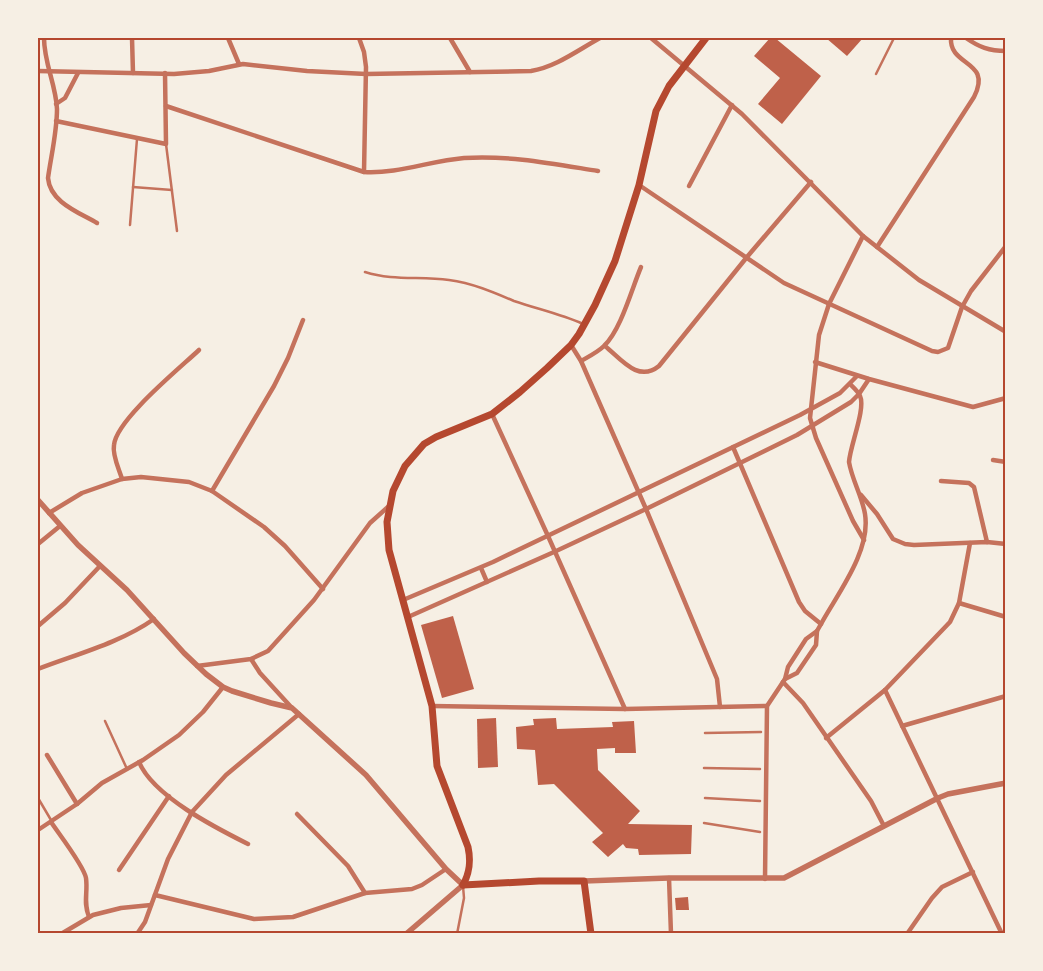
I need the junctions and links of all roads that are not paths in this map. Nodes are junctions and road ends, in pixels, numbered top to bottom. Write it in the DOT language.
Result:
graph roads {
  1 [pos="44,38"];
  2 [pos="132,38"];
  3 [pos="228,38"];
  4 [pos="359,38"];
  5 [pos="450,38"];
  6 [pos="600,38"];
  7 [pos="651,38"];
  8 [pos="706,38"];
  9 [pos="894,38"];
  10 [pos="951,38"];
  11 [pos="966,38"];
  12 [pos="1006,51"];
  13 [pos="239,64"];
  14 [pos="685,64"];
  15 [pos="38,71"];
  16 [pos="50,72"];
  17 [pos="470,72"];
  18 [pos="78,73"];
  19 [pos="133,73"];
  20 [pos="165,74"];
  21 [pos="366,74"];
  22 [pos="876,74"];
  23 [pos="56,104"];
  24 [pos="732,105"];
  25 [pos="166,106"];
  26 [pos="56,121"];
  27 [pos="137,139"];
  28 [pos="166,144"];
  29 [pos="598,171"];
  30 [pos="364,172"];
  31 [pos="811,182"];
  32 [pos="639,184"];
  33 [pos="689,186"];
  34 [pos="133,187"];
  35 [pos="172,190"];
  36 [pos="96,223"];
  37 [pos="130,225"];
  38 [pos="177,231"];
  39 [pos="863,236"];
  40 [pos="1006,246"];
  41 [pos="877,247"];
  42 [pos="747,257"];
  43 [pos="641,267"];
  44 [pos="366,272"];
  45 [pos="829,304"];
  46 [pos="962,306"];
  47 [pos="303,320"];
  48 [pos="585,325"];
  49 [pos="1006,332"];
  50 [pos="571,344"];
  51 [pos="604,346"];
  52 [pos="199,350"];
  53 [pos="581,362"];
  54 [pos="815,362"];
  55 [pos="857,376"];
  56 [pos="869,379"];
  57 [pos="850,384"];
  58 [pos="860,394"];
  59 [pos="1006,398"];
  60 [pos="810,410"];
  61 [pos="492,414"];
  62 [pos="812,426"];
  63 [pos="733,447"];
  64 [pos="993,460"];
  65 [pos="1006,462"];
  66 [pos="739,463"];
  67 [pos="122,479"];
  68 [pos="941,481"];
  69 [pos="212,491"];
  70 [pos="638,491"];
  71 [pos="859,494"];
  72 [pos="38,500"];
  73 [pos="389,506"];
  74 [pos="646,509"];
  75 [pos="48,514"];
  76 [pos="60,526"];
  77 [pos="548,536"];
  78 [pos="864,541"];
  79 [pos="986,542"];
  80 [pos="970,543"];
  81 [pos="38,544"];
  82 [pos="1006,544"];
  83 [pos="554,552"];
  84 [pos="100,566"];
  85 [pos="481,568"];
  86 [pos="487,582"];
  87 [pos="324,589"];
  88 [pos="403,600"];
  89 [pos="959,603"];
  90 [pos="408,617"];
  91 [pos="1006,617"];
  92 [pos="154,618"];
  93 [pos="821,624"];
  94 [pos="38,626"];
  95 [pos="817,631"];
  96 [pos="251,659"];
  97 [pos="197,666"];
  98 [pos="38,669"];
  99 [pos="784,681"];
  100 [pos="223,687"];
  101 [pos="885,690"];
  102 [pos="1006,696"];
  103 [pos="432,706"];
  104 [pos="767,706"];
  105 [pos="720,707"];
  106 [pos="292,708"];
  107 [pos="625,709"];
  108 [pos="298,714"];
  109 [pos="105,721"];
  110 [pos="902,726"];
  111 [pos="761,732"];
  112 [pos="705,733"];
  113 [pos="826,738"];
  114 [pos="47,755"];
  115 [pos="139,762"];
  116 [pos="704,768"];
  117 [pos="127,769"];
  118 [pos="760,769"];
  119 [pos="1006,783"];
  120 [pos="169,796"];
  121 [pos="38,798"];
  122 [pos="705,798"];
  123 [pos="938,798"];
  124 [pos="760,802"];
  125 [pos="77,804"];
  126 [pos="192,812"];
  127 [pos="297,814"];
  128 [pos="52,822"];
  129 [pos="704,823"];
  130 [pos="884,826"];
  131 [pos="38,830"];
  132 [pos="760,832"];
  133 [pos="248,844"];
  134 [pos="446,869"];
  135 [pos="119,870"];
  136 [pos="973,872"];
  137 [pos="669,878"];
  138 [pos="765,878"];
  139 [pos="584,881"];
  140 [pos="463,885"];
  141 [pos="365,893"];
  142 [pos="155,895"];
  143 [pos="151,905"];
  144 [pos="89,917"];
  145 [pos="61,934"];
  146 [pos="137,934"];
  147 [pos="406,934"];
  148 [pos="457,934"];
  149 [pos="591,934"];
  150 [pos="671,934"];
  151 [pos="907,934"];
  152 [pos="1002,934"];
  1 -- 16 [label="street"];
  2 -- 19 [label="street"];
  3 -- 13 [label="street"];
  4 -- 21 [label="street"];
  5 -- 17 [label="street"];
  6 -- 17 [label="street"];
  7 -- 14 [label="street"];
  8 -- 14 [label="main road"];
  9 -- 22 [label="lane"];
  10 -- 41 [label="street"];
  11 -- 12 [label="street"];
  13 -- 20 [label="street"];
  13 -- 21 [label="street"];
  14 -- 24 [label="street"];
  14 -- 32 [label="main road"];
  15 -- 16 [label="street"];
  16 -- 18 [label="street"];
  16 -- 23 [label="street"];
  17 -- 21 [label="street"];
  18 -- 19 [label="street"];
  18 -- 23 [label="street"];
  19 -- 20 [label="street"];
  20 -- 25 [label="street"];
  21 -- 30 [label="street"];
  23 -- 26 [label="street"];
  24 -- 31 [label="street"];
  24 -- 33 [label="street"];
  25 -- 28 [label="street"];
  25 -- 30 [label="street"];
  26 -- 27 [label="street"];
  26 -- 36 [label="street"];
  27 -- 28 [label="street"];
  27 -- 34 [label="lane"];
  28 -- 35 [label="lane"];
  29 -- 30 [label="street"];
  31 -- 39 [label="street"];
  31 -- 42 [label="street"];
  32 -- 42 [label="street"];
  32 -- 48 [label="main road"];
  34 -- 35 [label="lane"];
  34 -- 37 [label="lane"];
  35 -- 38 [label="lane"];
  39 -- 41 [label="street"];
  39 -- 45 [label="street"];
  40 -- 46 [label="street"];
  41 -- 46 [label="street"];
  42 -- 45 [label="street"];
  42 -- 51 [label="street"];
  43 -- 51 [label="street"];
  44 -- 48 [label="lane"];
  45 -- 46 [label="street"];
  45 -- 54 [label="street"];
  46 -- 49 [label="street"];
  47 -- 69 [label="street"];
  48 -- 50 [label="main road"];
  50 -- 53 [label="street"];
  50 -- 61 [label="main road"];
  51 -- 53 [label="street"];
  52 -- 67 [label="street"];
  53 -- 70 [label="street"];
  54 -- 55 [label="street"];
  54 -- 60 [label="street"];
  55 -- 56 [label="street"];
  55 -- 57 [label="street"];
  56 -- 58 [label="street"];
  56 -- 59 [label="street"];
  57 -- 58 [label="street"];
  57 -- 60 [label="street"];
  58 -- 62 [label="street"];
  58 -- 71 [label="street"];
  60 -- 62 [label="street"];
  60 -- 63 [label="street"];
  61 -- 73 [label="main road"];
  61 -- 77 [label="street"];
  62 -- 66 [label="street"];
  62 -- 78 [label="street"];
  63 -- 66 [label="street"];
  63 -- 70 [label="street"];
  64 -- 65 [label="street"];
  66 -- 74 [label="street"];
  66 -- 93 [label="street"];
  67 -- 69 [label="street"];
  67 -- 75 [label="street"];
  68 -- 79 [label="street"];
  69 -- 87 [label="street"];
  70 -- 74 [label="street"];
  70 -- 77 [label="street"];
  71 -- 78 [label="street"];
  71 -- 80 [label="street"];
  72 -- 75 [label="street"];
  73 -- 87 [label="street"];
  73 -- 88 [label="main road"];
  74 -- 83 [label="street"];
  74 -- 105 [label="street"];
  75 -- 76 [label="street"];
  76 -- 81 [label="street"];
  76 -- 84 [label="street"];
  77 -- 83 [label="street"];
  77 -- 85 [label="street"];
  78 -- 93 [label="street"];
  79 -- 80 [label="street"];
  79 -- 82 [label="street"];
  80 -- 89 [label="street"];
  83 -- 86 [label="street"];
  83 -- 107 [label="street"];
  84 -- 92 [label="street"];
  84 -- 94 [label="street"];
  85 -- 86 [label="street"];
  85 -- 88 [label="street"];
  86 -- 90 [label="street"];
  87 -- 96 [label="street"];
  88 -- 90 [label="main road"];
  89 -- 91 [label="street"];
  89 -- 101 [label="street"];
  90 -- 103 [label="main road"];
  92 -- 97 [label="street"];
  92 -- 98 [label="street"];
  93 -- 95 [label="street"];
  95 -- 99 [label="street"];
  95 -- 99 [label="street"];
  96 -- 97 [label="street"];
  96 -- 106 [label="street"];
  97 -- 100 [label="street"];
  99 -- 104 [label="street"];
  99 -- 113 [label="street"];
  100 -- 106 [label="street"];
  100 -- 115 [label="street"];
  101 -- 110 [label="street"];
  101 -- 113 [label="street"];
  102 -- 110 [label="street"];
  103 -- 107 [label="street"];
  103 -- 140 [label="main road"];
  104 -- 105 [label="street"];
  104 -- 138 [label="street"];
  105 -- 107 [label="street"];
  106 -- 108 [label="street"];
  108 -- 126 [label="street"];
  108 -- 134 [label="street"];
  109 -- 117 [label="lane"];
  110 -- 123 [label="street"];
  111 -- 112 [label="lane"];
  113 -- 130 [label="street"];
  114 -- 125 [label="street"];
  115 -- 117 [label="street"];
  115 -- 120 [label="street"];
  116 -- 118 [label="lane"];
  117 -- 125 [label="street"];
  119 -- 123 [label="street"];
  120 -- 126 [label="street"];
  120 -- 135 [label="street"];
  121 -- 128 [label="lane"];
  122 -- 124 [label="lane"];
  123 -- 130 [label="street"];
  123 -- 136 [label="street"];
  125 -- 128 [label="street"];
  126 -- 133 [label="street"];
  126 -- 142 [label="street"];
  127 -- 141 [label="street"];
  128 -- 131 [label="street"];
  128 -- 144 [label="street"];
  129 -- 132 [label="lane"];
  130 -- 138 [label="street"];
  134 -- 140 [label="street"];
  134 -- 141 [label="street"];
  136 -- 151 [label="street"];
  136 -- 152 [label="street"];
  137 -- 138 [label="street"];
  137 -- 139 [label="street"];
  137 -- 150 [label="street"];
  139 -- 140 [label="main road"];
  139 -- 149 [label="main road"];
  140 -- 147 [label="street"];
  140 -- 148 [label="lane"];
  141 -- 142 [label="street"];
  142 -- 143 [label="street"];
  143 -- 144 [label="street"];
  143 -- 146 [label="street"];
  144 -- 145 [label="street"];
}
